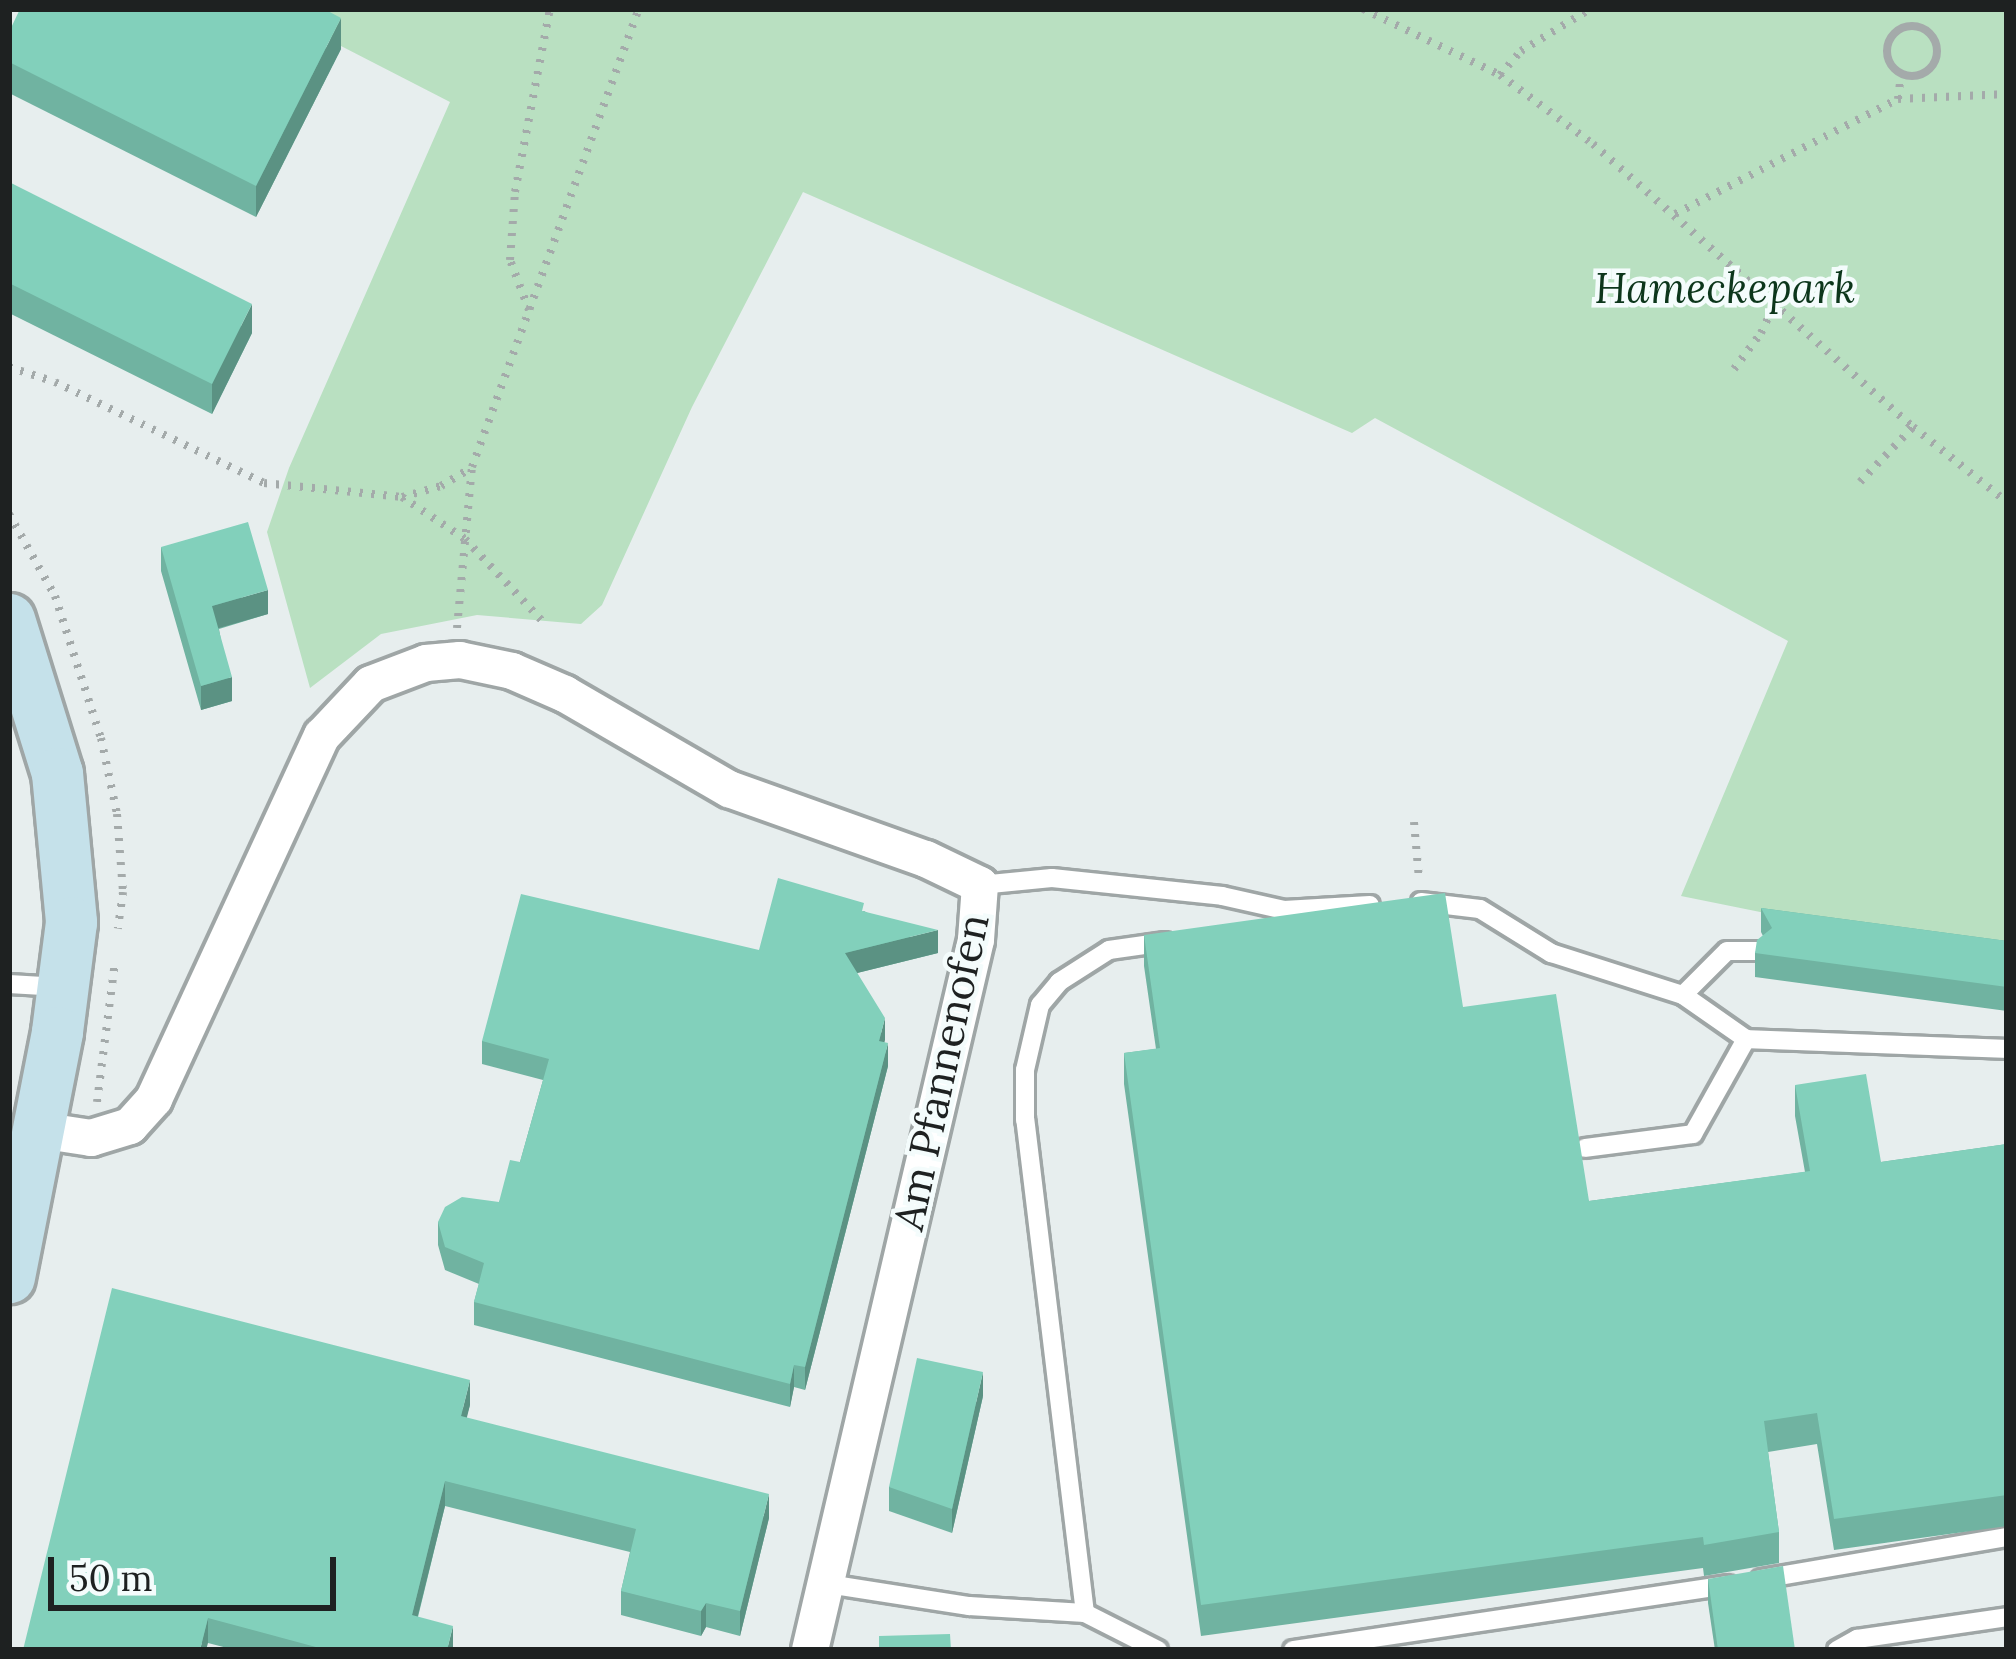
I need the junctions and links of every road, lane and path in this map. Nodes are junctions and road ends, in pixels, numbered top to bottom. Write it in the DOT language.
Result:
graph roads {
  1 [pos="550,9"];
  2 [pos="639,9"];
  3 [pos="1364,9"];
  4 [pos="1590,9"];
  5 [pos="1901,74"];
  6 [pos="1500,75"];
  7 [pos="2007,94"];
  8 [pos="1898,98"];
  9 [pos="1675,214"];
  10 [pos="1775,303"];
  11 [pos="530,310"];
  12 [pos="9,367"];
  13 [pos="1734,369"];
  14 [pos="1913,427"];
  15 [pos="472,467"];
  16 [pos="1860,482"];
  17 [pos="402,497"];
  18 [pos="2007,502"];
  19 [pos="466,539"];
  20 [pos="9,619"];
  21 [pos="546,625"];
  22 [pos="460,659"];
  23 [pos="1414,822"];
  24 [pos="980,885"];
  25 [pos="1426,902"];
  26 [pos="1285,910"];
  27 [pos="1247,926"];
  28 [pos="1188,939"];
  29 [pos="1759,951"];
  30 [pos="9,984"];
  31 [pos="64,988"];
  32 [pos="1683,995"];
  33 [pos="1746,1039"];
  34 [pos="2007,1049"];
  35 [pos="38,1130"];
  36 [pos="1585,1148"];
  37 [pos="9,1277"];
  38 [pos="2007,1537"];
  39 [pos="828,1584"];
  40 [pos="1085,1612"];
  41 [pos="2007,1617"];
  42 [pos="810,1650"];
  43 [pos="1158,1650"];
  44 [pos="1293,1650"];
  45 [pos="1837,1650"];
  1 -- 11 [label="path"];
  2 -- 11 [label="path"];
  3 -- 6 [label="path"];
  4 -- 6 [label="path"];
  5 -- 5 [label="path"];
  5 -- 8 [label="path"];
  6 -- 9 [label="path"];
  7 -- 8 [label="path"];
  8 -- 9 [label="path"];
  9 -- 10 [label="path"];
  10 -- 13 [label="path"];
  10 -- 14 [label="path"];
  11 -- 15 [label="path"];
  12 -- 17 [label="path"];
  14 -- 16 [label="path"];
  14 -- 18 [label="path"];
  15 -- 17 [label="path"];
  15 -- 19 [label="path"];
  17 -- 19 [label="path"];
  19 -- 21 [label="path"];
  19 -- 22 [label="path"];
  20 -- 31 [label="main road"];
  22 -- 24 [label="street, Am Pfannenofen"];
  22 -- 35 [label="street, Am Pfannenofen"];
  23 -- 25 [label="path"];
  24 -- 26 [label="lane"];
  24 -- 39 [label="street, Am Pfannenofen"];
  25 -- 26 [label="lane"];
  25 -- 32 [label="lane"];
  26 -- 27 [label="lane"];
  28 -- 40 [label="lane"];
  29 -- 32 [label="lane"];
  30 -- 31 [label="lane"];
  31 -- 35 [label="main road"];
  32 -- 33 [label="lane"];
  33 -- 34 [label="lane"];
  33 -- 36 [label="lane"];
  35 -- 37 [label="main road"];
  38 -- 44 [label="lane"];
  39 -- 40 [label="lane"];
  39 -- 42 [label="street, Am Pfannenofen"];
  40 -- 43 [label="lane"];
  41 -- 45 [label="lane"];
}
